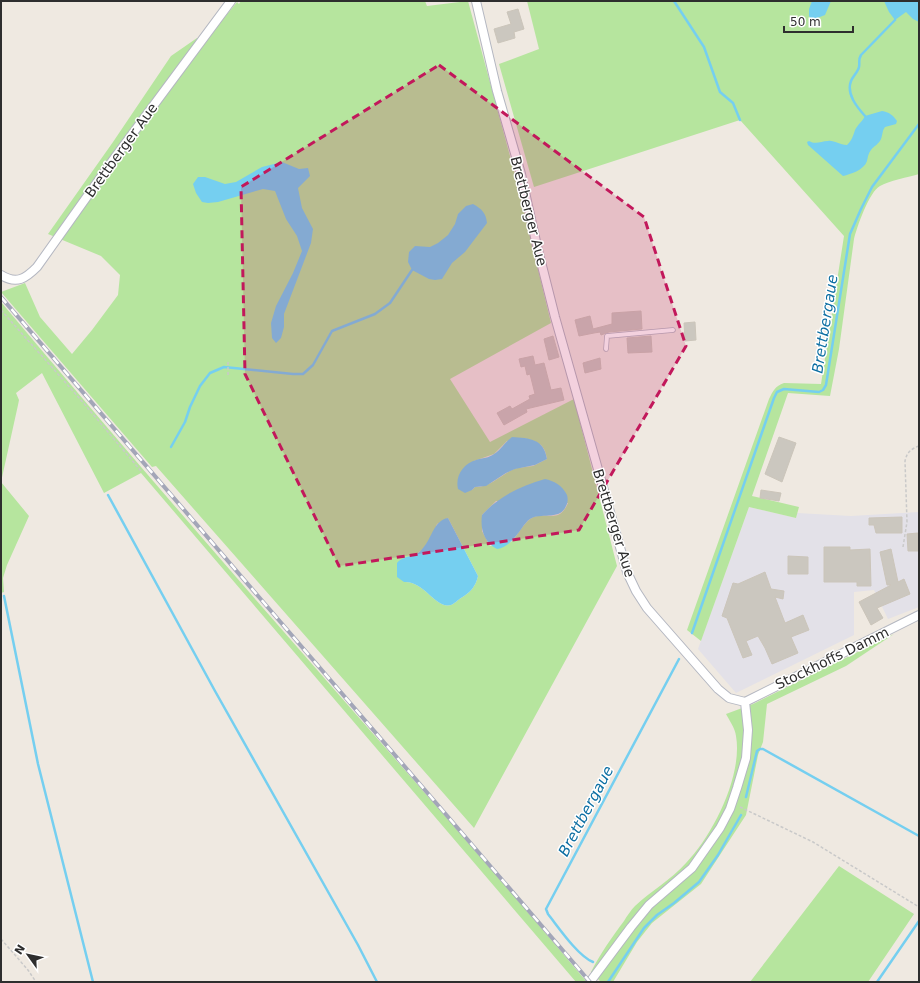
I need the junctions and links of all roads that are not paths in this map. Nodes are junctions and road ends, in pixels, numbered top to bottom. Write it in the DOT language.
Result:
graph roads {
  1 [pos="231,1"];
  2 [pos="476,1"];
  3 [pos="1,275"];
  4 [pos="673,330"];
  5 [pos="606,349"];
  6 [pos="919,615"];
  7 [pos="745,702"];
  8 [pos="590,982"];
  1 -- 3 [label="street, Brettberger Aue"];
  2 -- 7 [label="street, Brettberger Aue"];
  4 -- 5 [label="lane"];
  6 -- 7 [label="street, Stockhoffs Damm"];
  7 -- 8 [label="street"];
}
